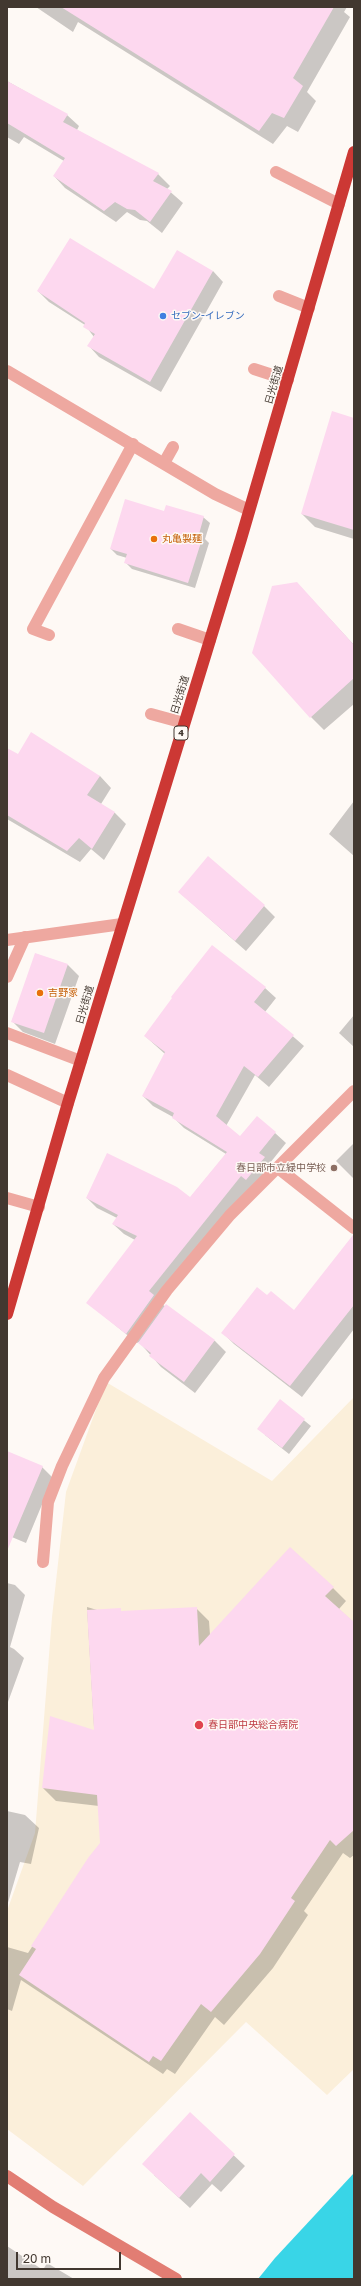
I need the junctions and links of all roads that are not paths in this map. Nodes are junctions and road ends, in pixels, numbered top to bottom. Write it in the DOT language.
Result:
graph roads {
  1 [pos="354,152"];
  2 [pos="276,172"];
  3 [pos="339,204"];
  4 [pos="279,296"];
  5 [pos="309,308"];
  6 [pos="254,369"];
  7 [pos="7,371"];
  8 [pos="288,380"];
  9 [pos="133,444"];
  10 [pos="173,447"];
  11 [pos="164,463"];
  12 [pos="249,510"];
  13 [pos="178,629"];
  14 [pos="49,635"];
  15 [pos="210,640"];
  16 [pos="151,714"];
  17 [pos="184,723"];
  18 [pos="122,924"];
  19 [pos="25,937"];
  20 [pos="7,940"];
  21 [pos="7,977"];
  22 [pos="7,1033"];
  23 [pos="82,1061"];
  24 [pos="7,1075"];
  25 [pos="354,1091"];
  26 [pos="68,1103"];
  27 [pos="278,1168"];
  28 [pos="7,1198"];
  29 [pos="39,1206"];
  30 [pos="354,1228"];
  31 [pos="7,1314"];
  32 [pos="43,1562"];
  33 [pos="7,2176"];
  34 [pos="176,2279"];
  1 -- 3 [label="highway, 日光街道 / 4"];
  2 -- 3 [label="street"];
  3 -- 5 [label="highway, 日光街道 / 4"];
  4 -- 5 [label="street"];
  5 -- 8 [label="highway, 日光街道 / 4"];
  6 -- 8 [label="street"];
  7 -- 9 [label="street"];
  8 -- 12 [label="highway, 日光街道 / 4"];
  9 -- 11 [label="street"];
  9 -- 14 [label="street"];
  10 -- 11 [label="street"];
  11 -- 12 [label="street"];
  12 -- 15 [label="highway, 日光街道 / 4"];
  13 -- 15 [label="street"];
  15 -- 17 [label="highway, 日光街道 / 4"];
  16 -- 17 [label="street"];
  17 -- 18 [label="highway, 日光街道 / 4"];
  18 -- 19 [label="street"];
  18 -- 23 [label="highway, 日光街道 / 4"];
  19 -- 20 [label="street"];
  19 -- 21 [label="street"];
  22 -- 23 [label="street"];
  23 -- 26 [label="highway, 日光街道 / 4"];
  24 -- 26 [label="street"];
  25 -- 27 [label="street"];
  26 -- 29 [label="highway, 日光街道 / 4"];
  27 -- 30 [label="street"];
  27 -- 32 [label="street"];
  28 -- 29 [label="street"];
  29 -- 31 [label="highway, 日光街道 / 4"];
  33 -- 34 [label="street"];
}
